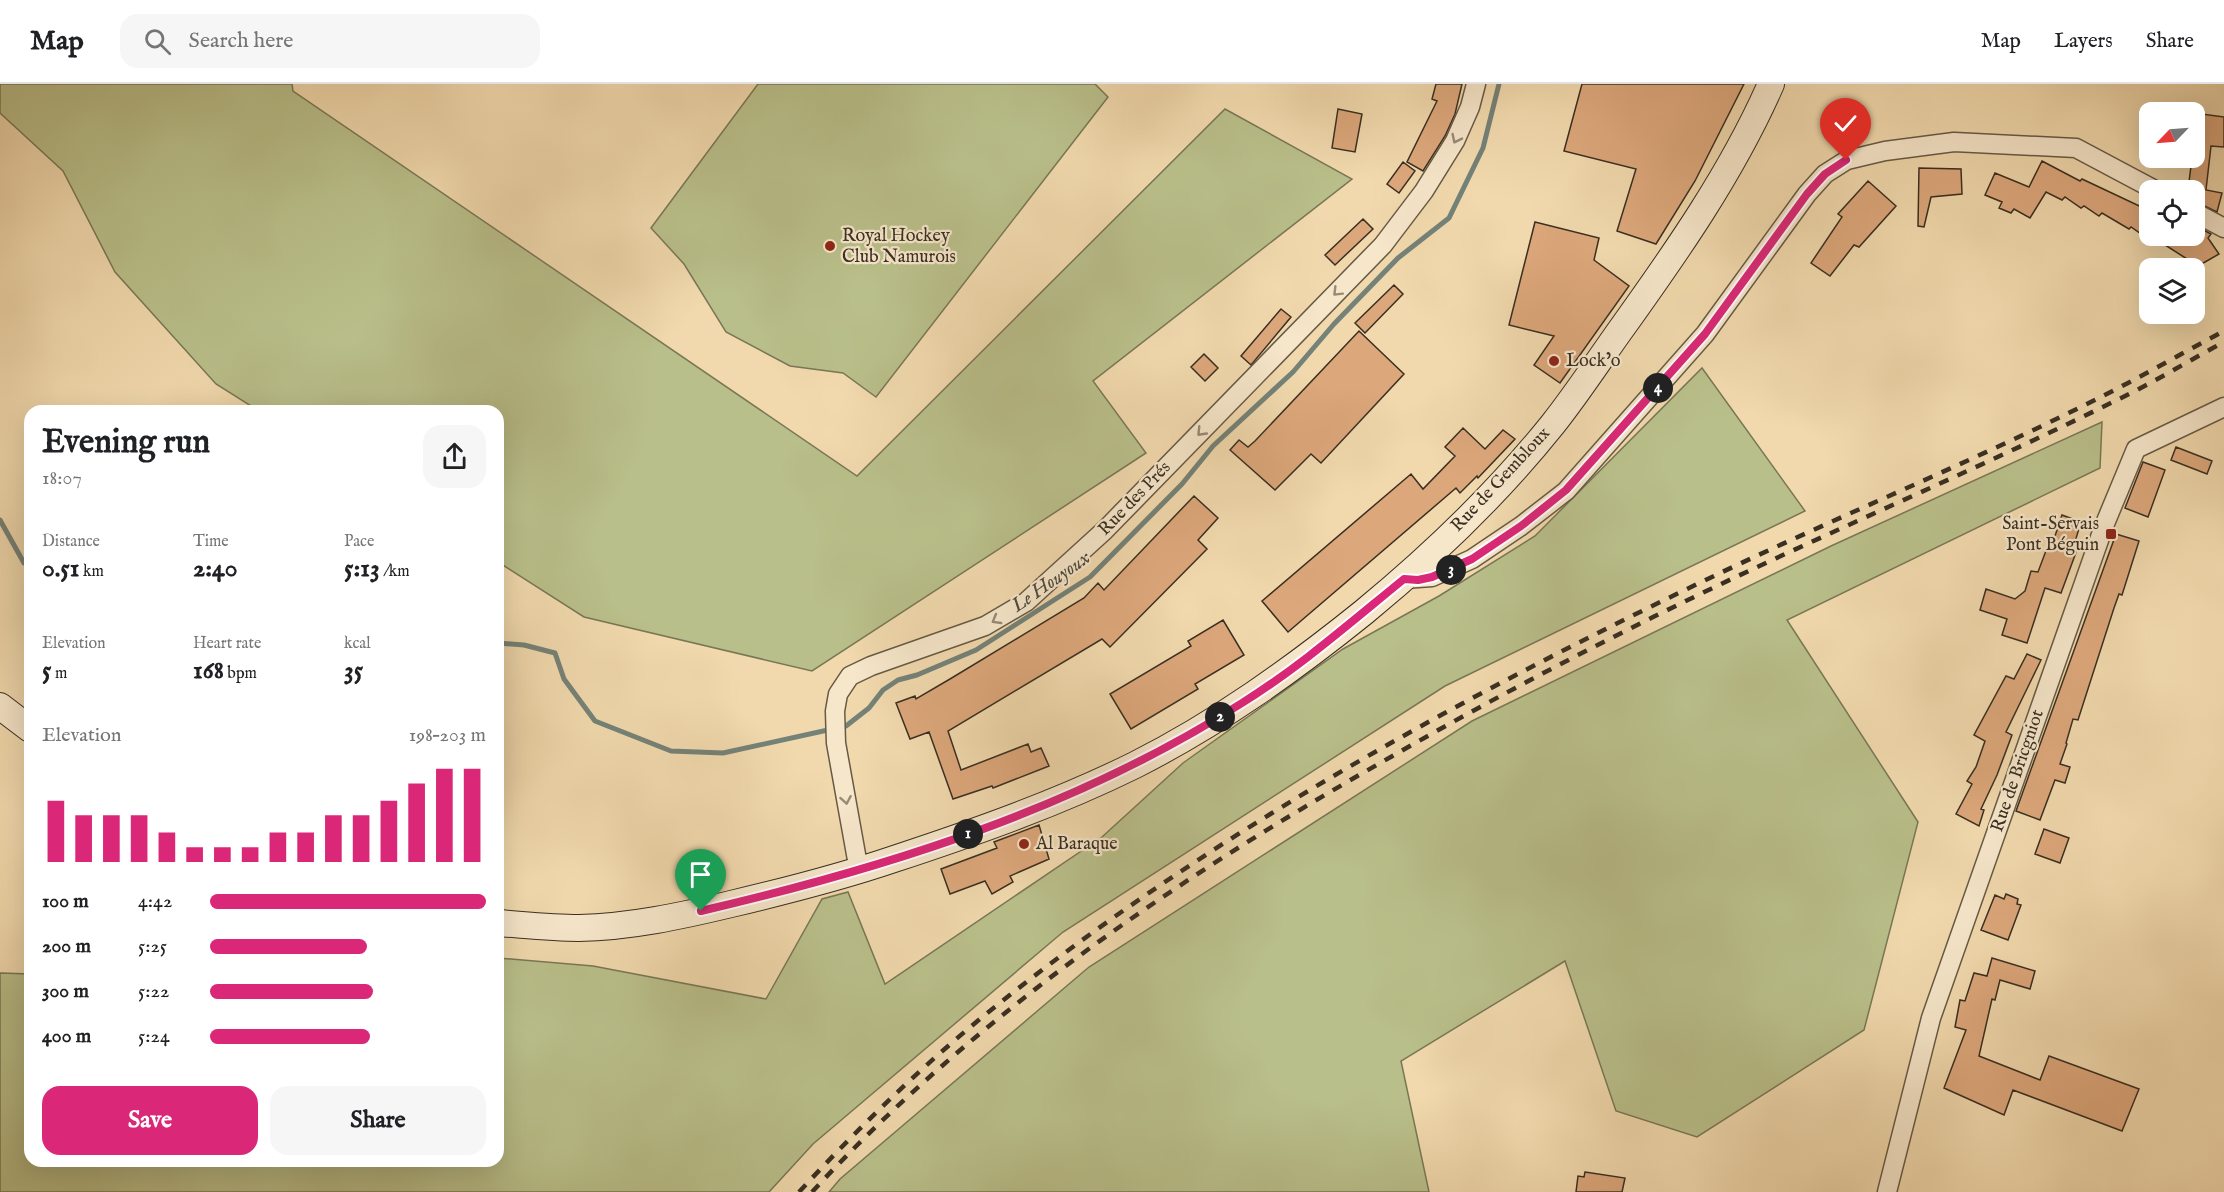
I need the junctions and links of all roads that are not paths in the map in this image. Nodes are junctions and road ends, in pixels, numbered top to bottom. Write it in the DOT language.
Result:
graph roads {
  1 [pos="1476,84"];
  2 [pos="1771,84"];
  3 [pos="2139,181"];
  4 [pos="2205,218"];
  5 [pos="2224,228"];
  6 [pos="2224,407"];
  7 [pos="1404,579"];
  8 [pos="0,706"];
  9 [pos="24,724"];
  10 [pos="859,871"];
  11 [pos="504,923"];
  12 [pos="1887,1192"];
  1 -- 10 [label="street, Rue des Prés, one-way"];
  2 -- 7 [label="main road, Rue de Gembloux"];
  3 -- 7 [label="street"];
  4 -- 5 [label="street"];
  6 -- 12 [label="street, Rue de Bricgniot"];
  7 -- 10 [label="main road, Rue de Gembloux"];
  8 -- 9 [label="main road"];
  10 -- 11 [label="main road, Rue de Gembloux"];
}
